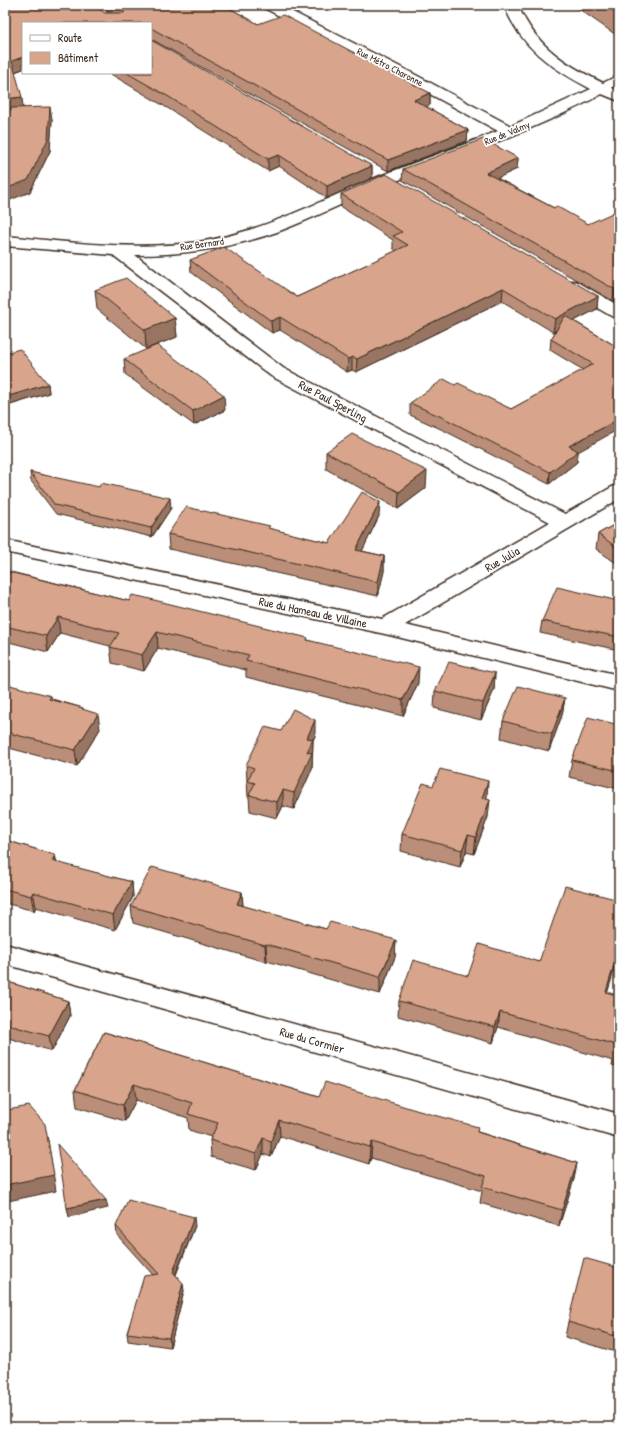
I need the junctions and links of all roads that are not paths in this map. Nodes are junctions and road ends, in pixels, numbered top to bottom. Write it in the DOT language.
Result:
graph roads {
  1 [pos="269,5"];
  2 [pos="511,5"];
  3 [pos="525,5"];
  4 [pos="534,21"];
  5 [pos="554,43"];
  6 [pos="613,84"];
  7 [pos="619,97"];
  8 [pos="510,132"];
  9 [pos="381,175"];
  10 [pos="405,189"];
  11 [pos="5,241"];
  12 [pos="119,251"];
  13 [pos="557,277"];
  14 [pos="619,313"];
  15 [pos="619,491"];
  16 [pos="565,522"];
  17 [pos="5,546"];
  18 [pos="385,627"];
  19 [pos="619,683"];
  20 [pos="5,954"];
  21 [pos="619,1126"];
  1 -- 8 [label="street, Rue Métro Charonne"];
  2 -- 6 [label="street"];
  3 -- 4 [label="street"];
  5 -- 6 [label="street"];
  6 -- 7 [label="street"];
  6 -- 8 [label="street, Rue de Valmy"];
  8 -- 9 [label="street, Rue de Valmy"];
  9 -- 10 [label="street"];
  9 -- 12 [label="street, Rue Bernard"];
  11 -- 12 [label="street, Rue Bernard"];
  12 -- 16 [label="street, Rue Paul Sperling"];
  13 -- 14 [label="street"];
  15 -- 16 [label="street, Rue Julia"];
  16 -- 18 [label="street, Rue Julia"];
  17 -- 18 [label="street, Rue du Hameau de Villaine"];
  18 -- 19 [label="street, Rue du Hameau de Villaine"];
  20 -- 21 [label="street, Rue du Cormier"];
}
